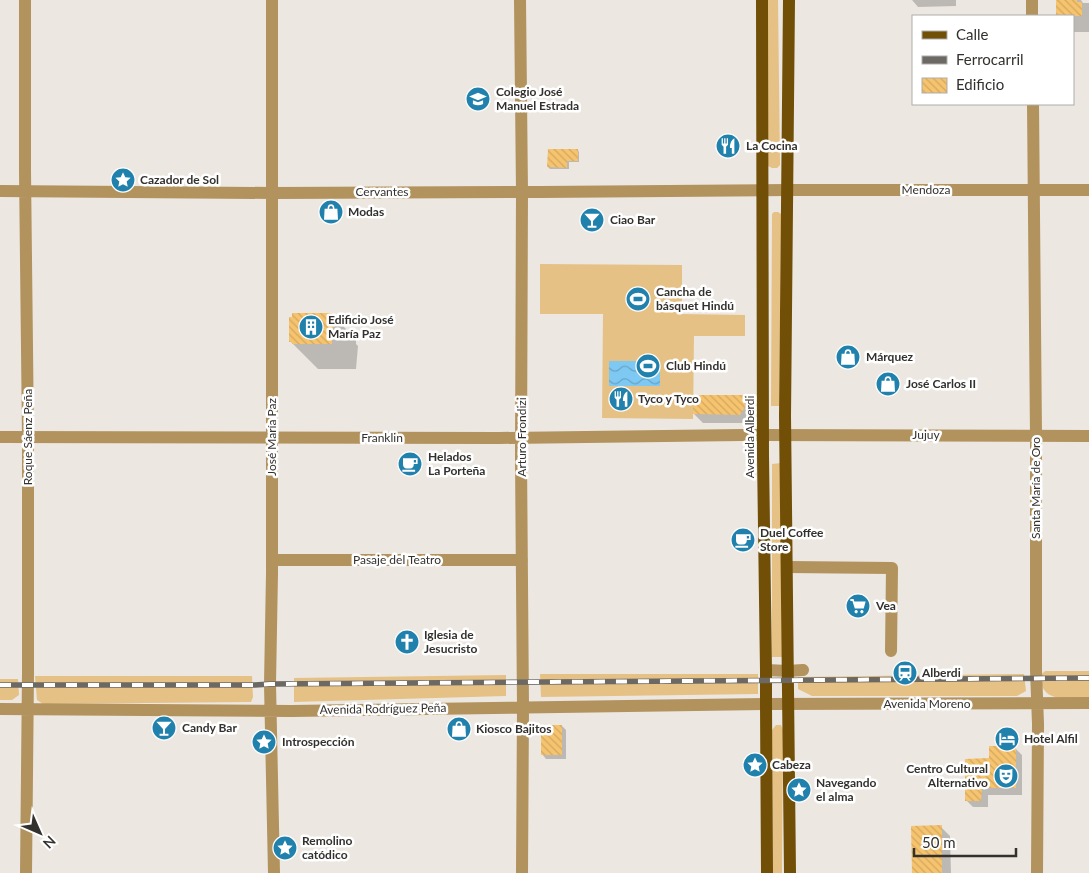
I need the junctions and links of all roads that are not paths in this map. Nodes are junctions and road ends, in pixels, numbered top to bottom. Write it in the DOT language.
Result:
graph roads {
  1 [pos="25,0"];
  2 [pos="272,0"];
  3 [pos="520,0"];
  4 [pos="762,0"];
  5 [pos="789,0"];
  6 [pos="1032,0"];
  7 [pos="1032,15"];
  8 [pos="1033,105"];
  9 [pos="25,190"];
  10 [pos="763,190"];
  11 [pos="788,190"];
  12 [pos="1033,190"];
  13 [pos="1089,190"];
  14 [pos="0,191"];
  15 [pos="522,192"];
  16 [pos="272,193"];
  17 [pos="763,435"];
  18 [pos="785,435"];
  19 [pos="28,436"];
  20 [pos="1036,436"];
  21 [pos="1089,436"];
  22 [pos="0,437"];
  23 [pos="272,438"];
  24 [pos="521,438"];
  25 [pos="272,560"];
  26 [pos="522,560"];
  27 [pos="787,567"];
  28 [pos="891,651"];
  29 [pos="766,670"];
  30 [pos="803,670"];
  31 [pos="788,671"];
  32 [pos="1089,703"];
  33 [pos="766,704"];
  34 [pos="788,704"];
  35 [pos="1038,704"];
  36 [pos="523,707"];
  37 [pos="0,709"];
  38 [pos="28,709"];
  39 [pos="271,710"];
  40 [pos="26,873"];
  41 [pos="274,873"];
  42 [pos="522,873"];
  43 [pos="767,873"];
  44 [pos="790,873"];
  45 [pos="1037,873"];
  1 -- 9 [label="street, Roque Sáenz Peña"];
  2 -- 16 [label="street, José María Paz"];
  3 -- 15 [label="street, Arturo Frondizi"];
  4 -- 10 [label="main road, Avenida Alberdi"];
  5 -- 11 [label="main road"];
  6 -- 7 [label="street"];
  8 -- 12 [label="street, Santa María de Oro"];
  9 -- 14 [label="street, Cervantes"];
  9 -- 16 [label="street, Cervantes"];
  9 -- 19 [label="street, Roque Sáenz Peña"];
  10 -- 11 [label="street, Mendoza"];
  10 -- 15 [label="street, Cervantes"];
  10 -- 17 [label="main road, Avenida Alberdi"];
  11 -- 12 [label="street, Mendoza"];
  11 -- 18 [label="main road"];
  12 -- 13 [label="street, Mendoza"];
  12 -- 20 [label="street, Santa María de Oro"];
  15 -- 16 [label="street, Cervantes"];
  15 -- 24 [label="street, Arturo Frondizi"];
  16 -- 23 [label="street, José María Paz"];
  17 -- 18 [label="street, Jujuy"];
  17 -- 24 [label="street, Franklin"];
  17 -- 29 [label="main road, Avenida Alberdi"];
  18 -- 20 [label="street, Jujuy"];
  18 -- 27 [label="main road"];
  19 -- 22 [label="street, Franklin"];
  19 -- 23 [label="street, Franklin"];
  19 -- 38 [label="street, Roque Sáenz Peña"];
  20 -- 21 [label="street, Jujuy"];
  20 -- 35 [label="street, Santa María de Oro"];
  23 -- 24 [label="street, Franklin"];
  23 -- 25 [label="street, José María Paz"];
  24 -- 26 [label="street, Arturo Frondizi"];
  25 -- 26 [label="street, Pasaje del Teatro"];
  25 -- 39 [label="street, José María Paz"];
  26 -- 36 [label="street, Arturo Frondizi"];
  27 -- 28 [label="street"];
  27 -- 31 [label="main road"];
  29 -- 31 [label="street"];
  29 -- 33 [label="main road, Avenida Alberdi"];
  30 -- 31 [label="street"];
  31 -- 34 [label="main road"];
  32 -- 35 [label="street, Avenida Moreno"];
  33 -- 34 [label="street, Avenida Moreno"];
  33 -- 36 [label="street, Avenida Rodríguez Peña"];
  33 -- 43 [label="main road, Avenida Alberdi"];
  34 -- 35 [label="street, Avenida Moreno"];
  34 -- 44 [label="main road"];
  35 -- 45 [label="street, Santa María de Oro"];
  36 -- 39 [label="street, Avenida Rodríguez Peña"];
  36 -- 42 [label="street, Arturo Frondizi"];
  37 -- 38 [label="street, Avenida Rodríguez Peña"];
  38 -- 39 [label="street, Avenida Rodríguez Peña"];
  38 -- 40 [label="street, Roque Sáenz Peña"];
  39 -- 41 [label="street, José María Paz"];
}
